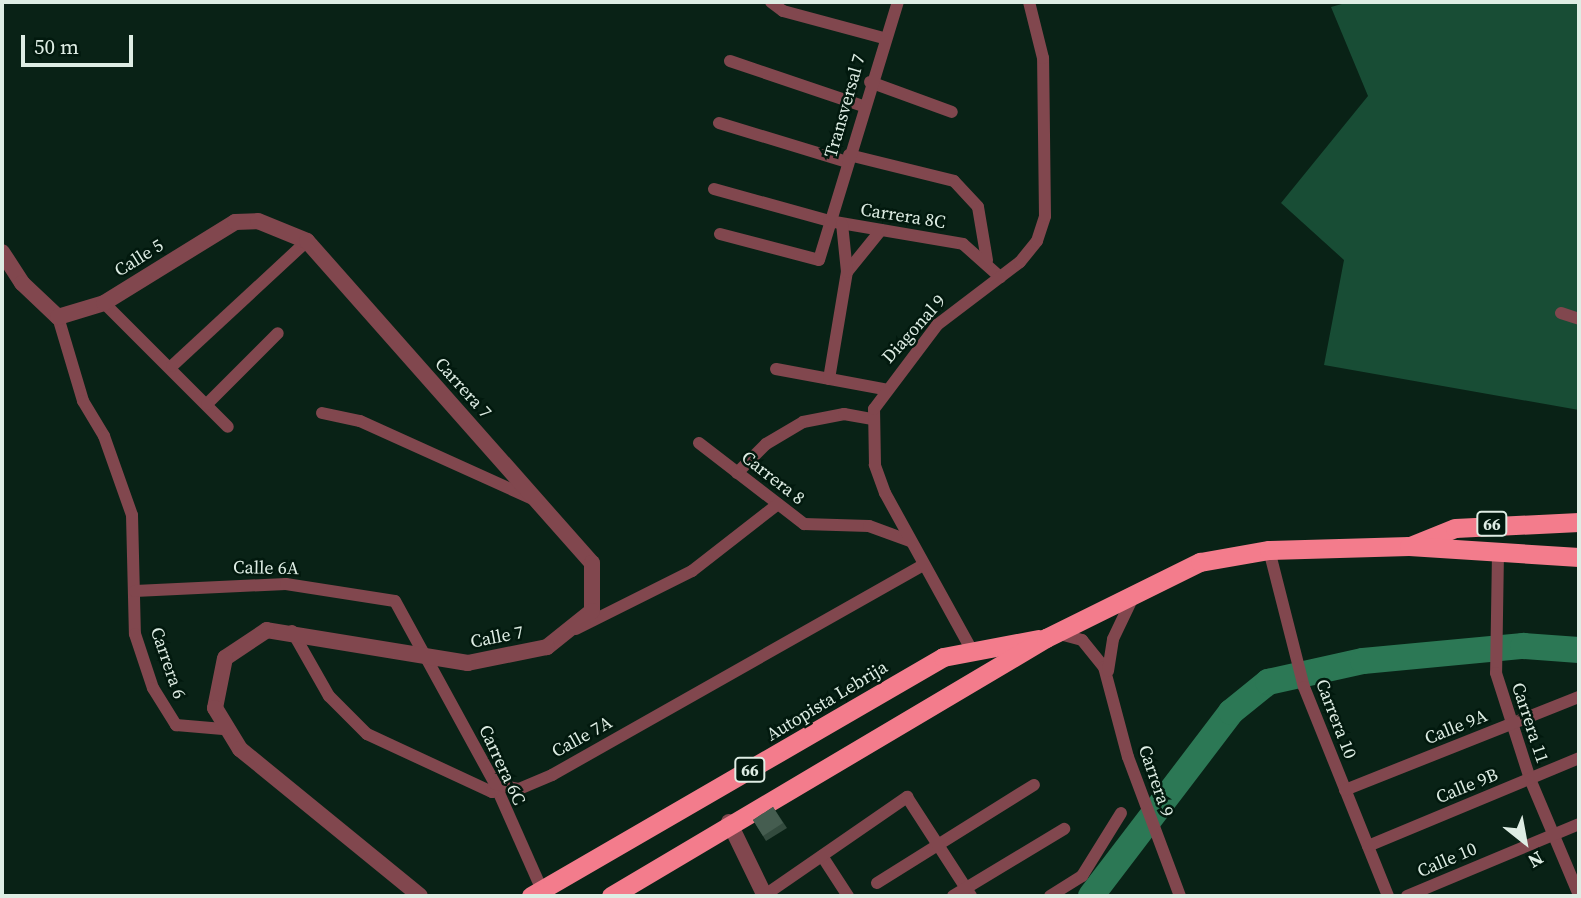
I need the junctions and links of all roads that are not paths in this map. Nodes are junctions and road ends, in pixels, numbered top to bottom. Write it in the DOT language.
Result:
graph roads {
  1 [pos="771,2"];
  2 [pos="897,2"];
  3 [pos="1029,2"];
  4 [pos="884,38"];
  5 [pos="730,61"];
  6 [pos="870,82"];
  7 [pos="863,106"];
  8 [pos="952,112"];
  9 [pos="719,123"];
  10 [pos="848,159"];
  11 [pos="713,189"];
  12 [pos="235,222"];
  13 [pos="836,223"];
  14 [pos="881,230"];
  15 [pos="720,234"];
  16 [pos="307,241"];
  17 [pos="2,252"];
  18 [pos="987,260"];
  19 [pos="848,272"];
  20 [pos="1000,277"];
  21 [pos="104,303"];
  22 [pos="1561,313"];
  23 [pos="58,317"];
  24 [pos="1579,319"];
  25 [pos="278,333"];
  26 [pos="172,366"];
  27 [pos="776,369"];
  28 [pos="829,379"];
  29 [pos="884,390"];
  30 [pos="207,404"];
  31 [pos="322,413"];
  32 [pos="873,419"];
  33 [pos="228,427"];
  34 [pos="699,443"];
  35 [pos="737,473"];
  36 [pos="541,503"];
  37 [pos="778,504"];
  38 [pos="1579,522"];
  39 [pos="911,541"];
  40 [pos="1409,546"];
  41 [pos="1269,550"];
  42 [pos="1498,552"];
  43 [pos="1579,557"];
  44 [pos="923,565"];
  45 [pos="135,591"];
  46 [pos="1137,591"];
  47 [pos="396,601"];
  48 [pos="576,629"];
  49 [pos="292,631"];
  50 [pos="1051,635"];
  51 [pos="970,648"];
  52 [pos="429,656"];
  53 [pos="1107,675"];
  54 [pos="1579,697"];
  55 [pos="1510,724"];
  56 [pos="223,729"];
  57 [pos="1579,758"];
  58 [pos="1530,779"];
  59 [pos="495,784"];
  60 [pos="1034,785"];
  61 [pos="1345,790"];
  62 [pos="1121,813"];
  63 [pos="729,822"];
  64 [pos="1579,824"];
  65 [pos="1064,829"];
  66 [pos="1553,835"];
  67 [pos="939,845"];
  68 [pos="1368,846"];
  69 [pos="822,856"];
  70 [pos="877,883"];
  71 [pos="968,892"];
  72 [pos="536,893"];
  73 [pos="842,894"];
  74 [pos="1579,895"];
  75 [pos="421,896"];
  76 [pos="611,896"];
  77 [pos="765,896"];
  78 [pos="953,896"];
  79 [pos="1050,896"];
  80 [pos="1180,896"];
  81 [pos="1388,896"];
  82 [pos="1407,896"];
  1 -- 4 [label="street"];
  2 -- 4 [label="street, Transversal 7"];
  3 -- 20 [label="street, Diagonal 9"];
  4 -- 6 [label="street, Transversal 7"];
  5 -- 7 [label="street"];
  6 -- 7 [label="street, Transversal 7"];
  6 -- 8 [label="street"];
  7 -- 10 [label="street, Transversal 7"];
  9 -- 10 [label="street"];
  10 -- 13 [label="street, Transversal 7"];
  10 -- 18 [label="street"];
  11 -- 13 [label="street, Carrera 8C"];
  12 -- 16 [label="street, Carrera 7"];
  12 -- 21 [label="street, Calle 5"];
  13 -- 14 [label="street, Carrera 8C"];
  13 -- 15 [label="street"];
  13 -- 19 [label="street"];
  14 -- 18 [label="street, Carrera 8C"];
  14 -- 19 [label="street"];
  16 -- 26 [label="street"];
  16 -- 36 [label="street, Carrera 7"];
  17 -- 23 [label="street"];
  18 -- 20 [label="street, Carrera 8C"];
  19 -- 28 [label="street"];
  20 -- 29 [label="street, Diagonal 9"];
  21 -- 23 [label="street, Calle 5"];
  21 -- 26 [label="street"];
  22 -- 24 [label="street"];
  23 -- 45 [label="street, Carrera 6"];
  25 -- 30 [label="street"];
  26 -- 30 [label="street"];
  27 -- 28 [label="street"];
  28 -- 29 [label="street"];
  29 -- 32 [label="street, Diagonal 9"];
  30 -- 33 [label="street"];
  31 -- 36 [label="street"];
  32 -- 35 [label="street"];
  32 -- 39 [label="street, Diagonal 9"];
  34 -- 35 [label="street, Carrera 8"];
  35 -- 37 [label="street, Carrera 8"];
  36 -- 48 [label="street, Carrera 7"];
  37 -- 39 [label="street, Carrera 8"];
  37 -- 48 [label="street, Calle 7"];
  38 -- 40 [label="highway, Autopista Lebrija / 66"];
  39 -- 44 [label="street, Diagonal 9"];
  40 -- 41 [label="highway, Autopista Lebrija / 66"];
  40 -- 42 [label="highway, Autopista Lebrija / 66"];
  41 -- 46 [label="highway, Autopista Lebrija / 66"];
  41 -- 61 [label="street, Carrera 10"];
  42 -- 43 [label="highway, Autopista Lebrija / 66"];
  42 -- 55 [label="street, Carrera 11"];
  44 -- 51 [label="street, Diagonal 9"];
  44 -- 59 [label="street, Calle 7A"];
  45 -- 47 [label="street, Calle 6A"];
  45 -- 56 [label="street, Carrera 6"];
  46 -- 50 [label="highway, Autopista Lebrija / 66"];
  46 -- 53 [label="street, Carrera 9"];
  47 -- 52 [label="street, Carrera 6C"];
  48 -- 52 [label="street, Calle 7"];
  49 -- 52 [label="street, Calle 7"];
  49 -- 56 [label="street, Calle 7"];
  49 -- 59 [label="street, Calle 7A"];
  50 -- 51 [label="highway, Autopista Lebrija / 66"];
  50 -- 53 [label="street, Carrera 9"];
  50 -- 63 [label="highway, Autopista Lebrija / 66"];
  51 -- 72 [label="highway, Autopista Lebrija / 66"];
  52 -- 59 [label="street, Carrera 6C"];
  53 -- 80 [label="street, Carrera 9"];
  54 -- 55 [label="street, Calle 9A"];
  55 -- 58 [label="street, Carrera 11"];
  55 -- 61 [label="street, Calle 9A"];
  56 -- 75 [label="street"];
  57 -- 58 [label="street, Calle 9B"];
  58 -- 66 [label="street, Carrera 11"];
  58 -- 68 [label="street, Calle 9B"];
  59 -- 72 [label="street, Carrera 6C"];
  60 -- 67 [label="street"];
  61 -- 68 [label="street, Carrera 10"];
  62 -- 79 [label="street"];
  63 -- 76 [label="highway, Autopista Lebrija / 66"];
  63 -- 77 [label="street"];
  64 -- 66 [label="street, Calle 10"];
  65 -- 71 [label="street"];
  66 -- 74 [label="street, Carrera 11"];
  66 -- 82 [label="street, Calle 10"];
  67 -- 69 [label="street"];
  67 -- 70 [label="street"];
  67 -- 71 [label="street"];
  68 -- 81 [label="street, Carrera 10"];
  69 -- 73 [label="street"];
  69 -- 77 [label="street"];
  71 -- 78 [label="street"];
}
